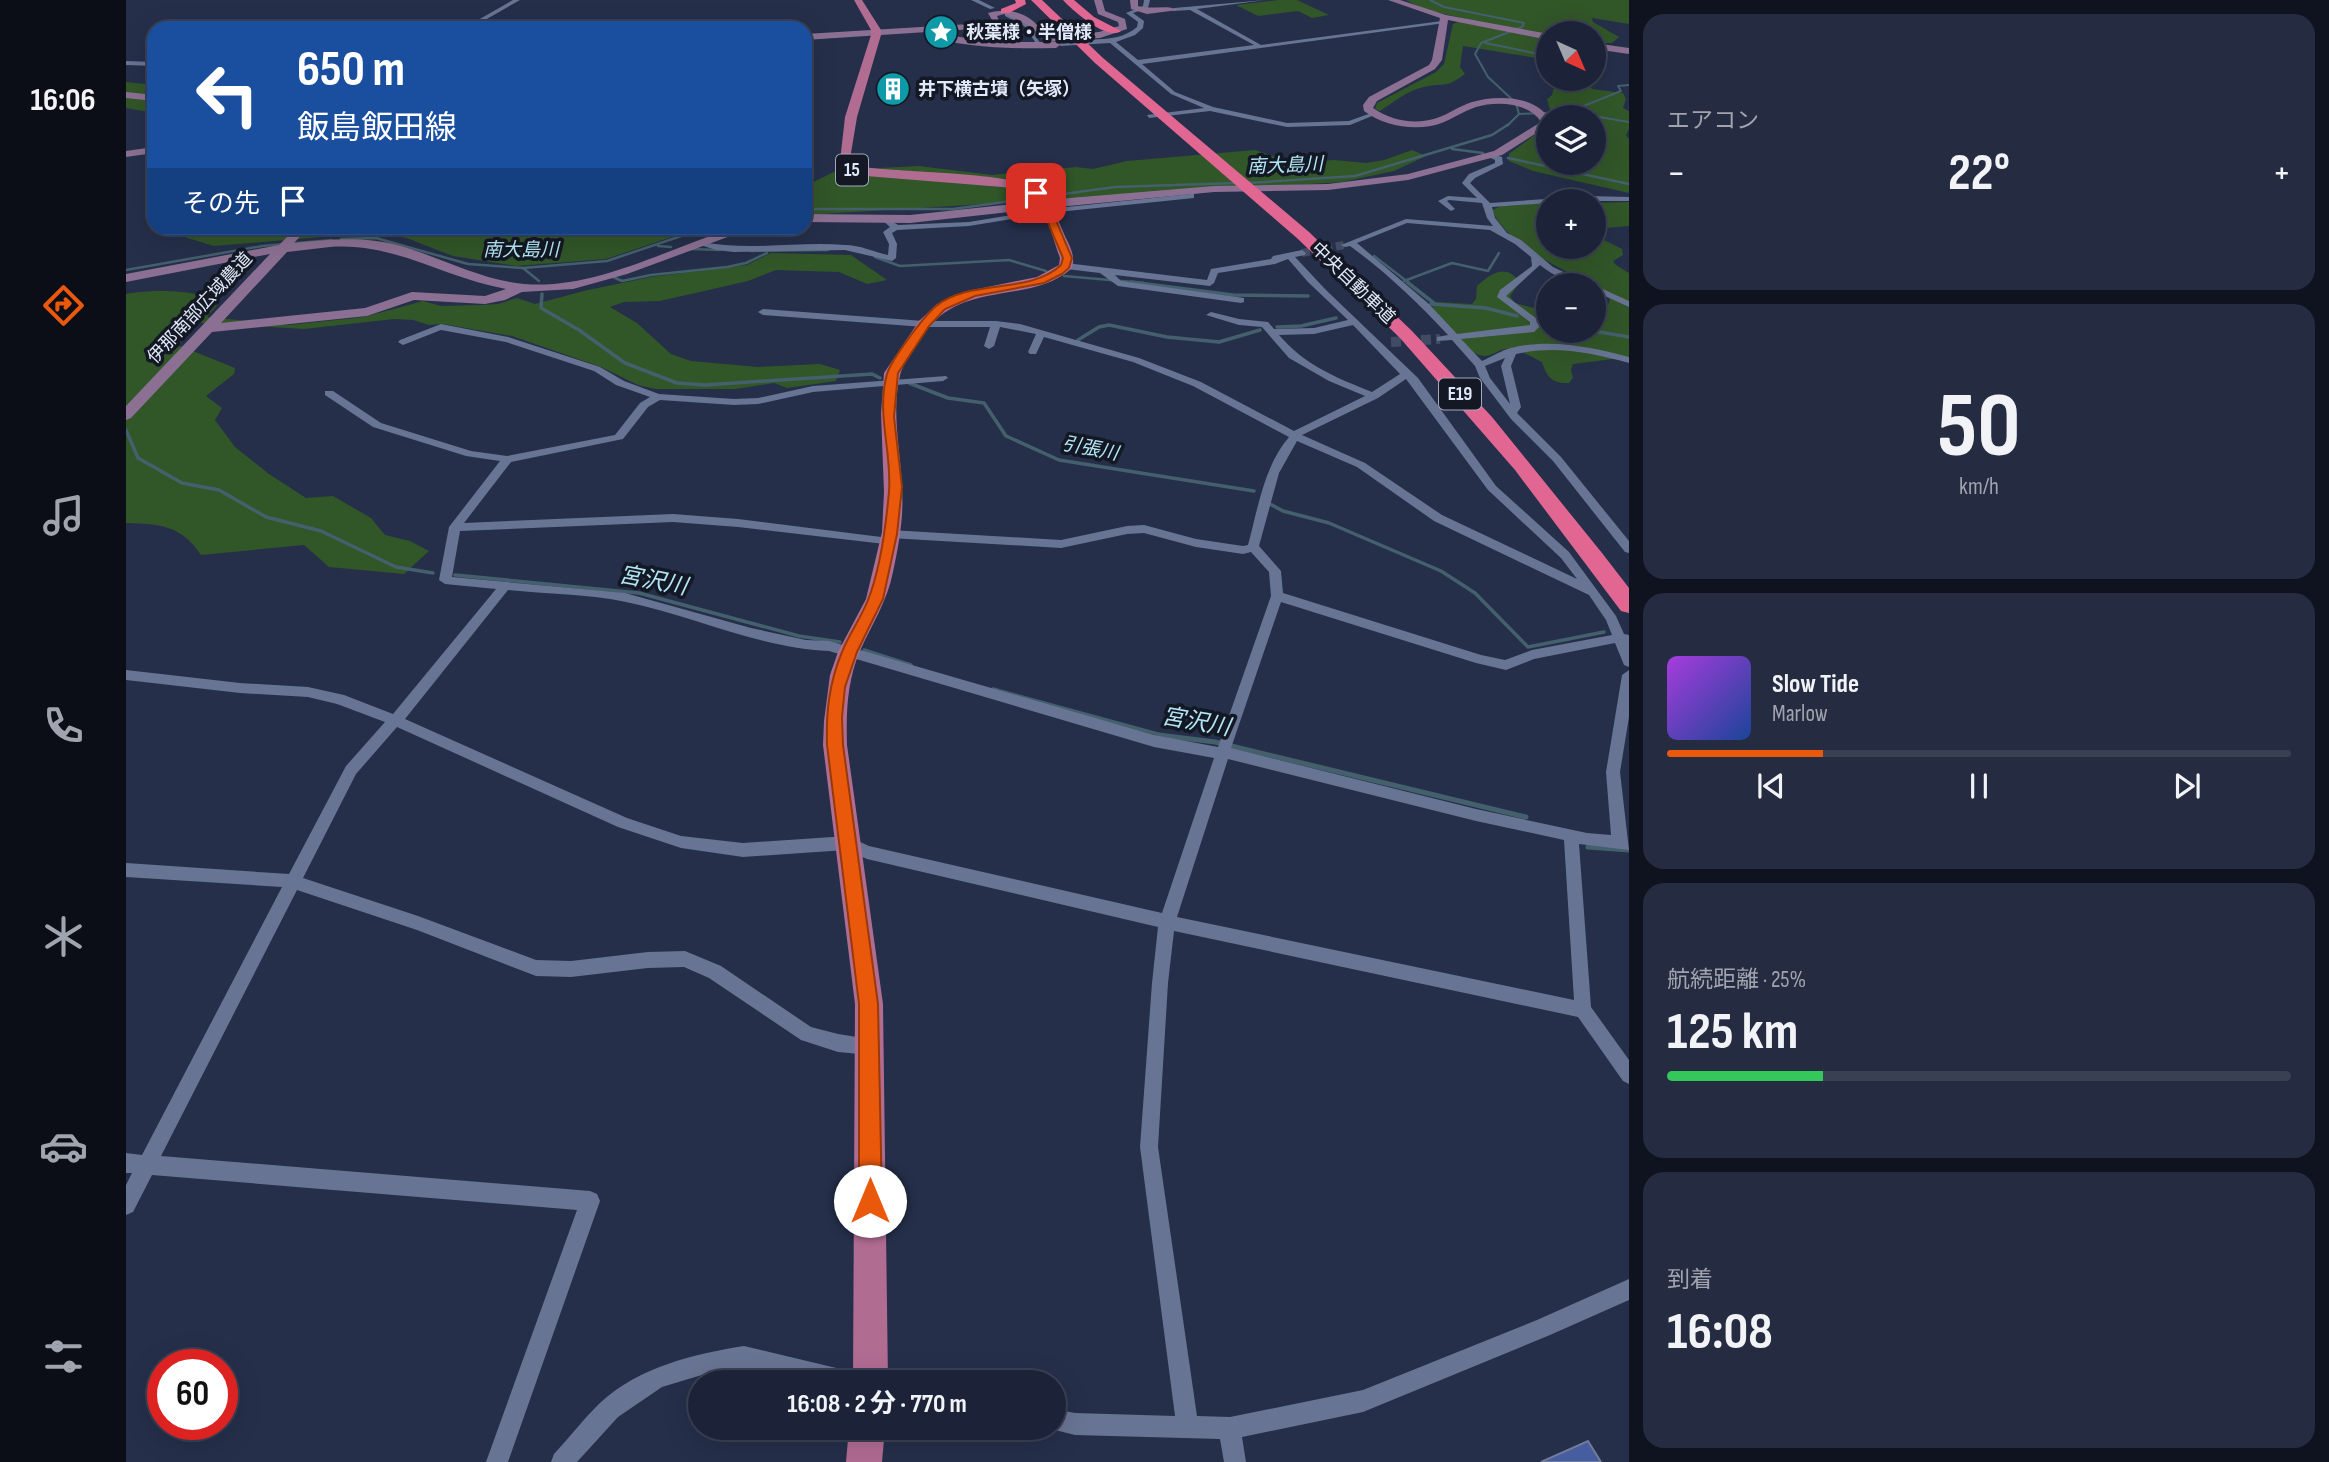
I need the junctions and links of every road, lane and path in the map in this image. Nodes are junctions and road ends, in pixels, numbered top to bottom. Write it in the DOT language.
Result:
graph roads {
  1 [pos="517,0"];
  2 [pos="858,0"];
  3 [pos="974,0"];
  4 [pos="1014,0"];
  5 [pos="1020,0"];
  6 [pos="1030,0"];
  7 [pos="1036,0"];
  8 [pos="1051,0"];
  9 [pos="1068,0"];
  10 [pos="1098,0"];
  11 [pos="1134,0"];
  12 [pos="1147,0"];
  13 [pos="1263,0"];
  14 [pos="1392,0"];
  15 [pos="1246,1"];
  16 [pos="1075,5"];
  17 [pos="992,8"];
  18 [pos="1191,8"];
  19 [pos="1138,9"];
  20 [pos="1174,10"];
  21 [pos="1006,13"];
  22 [pos="1443,20"];
  23 [pos="480,21"];
  24 [pos="1064,24"];
  25 [pos="876,30"];
  26 [pos="918,31"];
  27 [pos="1113,35"];
  28 [pos="1536,35"];
  29 [pos="812,36"];
  30 [pos="1060,42"];
  31 [pos="1040,45"];
  32 [pos="1259,46"];
  33 [pos="1606,48"];
  34 [pos="1629,51"];
  35 [pos="1139,62"];
  36 [pos="126,63"];
  37 [pos="147,64"];
  38 [pos="126,95"];
  39 [pos="147,98"];
  40 [pos="1211,109"];
  41 [pos="1374,114"];
  42 [pos="1149,116"];
  43 [pos="147,151"];
  44 [pos="126,154"];
  45 [pos="1490,156"];
  46 [pos="1191,196"];
  47 [pos="1629,199"];
  48 [pos="1273,202"];
  49 [pos="1043,203"];
  50 [pos="1485,203"];
  51 [pos="1451,209"];
  52 [pos="812,218"];
  53 [pos="884,218"];
  54 [pos="1454,222"];
  55 [pos="896,228"];
  56 [pos="1466,233"];
  57 [pos="1504,234"];
  58 [pos="295,235"];
  59 [pos="724,235"];
  60 [pos="698,243"];
  61 [pos="1302,253"];
  62 [pos="1290,256"];
  63 [pos="1534,258"];
  64 [pos="1066,266"];
  65 [pos="1099,269"];
  66 [pos="1137,270"];
  67 [pos="1559,273"];
  68 [pos="1157,277"];
  69 [pos="126,278"];
  70 [pos="519,288"];
  71 [pos="1606,293"];
  72 [pos="1241,300"];
  73 [pos="1629,303"];
  74 [pos="762,312"];
  75 [pos="1211,315"];
  76 [pos="1352,322"];
  77 [pos="925,324"];
  78 [pos="996,324"];
  79 [pos="208,328"];
  80 [pos="1271,332"];
  81 [pos="1518,332"];
  82 [pos="1041,333"];
  83 [pos="1453,337"];
  84 [pos="1440,339"];
  85 [pos="403,342"];
  86 [pos="1391,342"];
  87 [pos="1378,344"];
  88 [pos="989,346"];
  89 [pos="1033,352"];
  90 [pos="1512,352"];
  91 [pos="1629,360"];
  92 [pos="1480,365"];
  93 [pos="1405,375"];
  94 [pos="943,378"];
  95 [pos="891,381"];
  96 [pos="329,393"];
  97 [pos="1374,396"];
  98 [pos="658,397"];
  99 [pos="1512,413"];
  100 [pos="126,415"];
  101 [pos="1295,436"];
  102 [pos="507,459"];
  103 [pos="455,527"];
  104 [pos="889,538"];
  105 [pos="1253,547"];
  106 [pos="1629,549"];
  107 [pos="1629,579"];
  108 [pos="505,586"];
  109 [pos="1593,592"];
  110 [pos="1277,596"];
  111 [pos="1629,605"];
  112 [pos="1624,638"];
  113 [pos="849,652"];
  114 [pos="1629,662"];
  115 [pos="126,675"];
  116 [pos="1629,675"];
  117 [pos="394,720"];
  118 [pos="1226,745"];
  119 [pos="1571,835"];
  120 [pos="1624,842"];
  121 [pos="847,843"];
  122 [pos="126,870"];
  123 [pos="292,881"];
  124 [pos="1167,922"];
  125 [pos="1583,1010"];
  126 [pos="870,1046"];
  127 [pos="1629,1075"];
  128 [pos="126,1163"];
  129 [pos="147,1164"];
  130 [pos="126,1205"];
  131 [pos="1629,1289"];
  132 [pos="799,1370"];
  133 [pos="871,1370"];
  134 [pos="1066,1422"];
  135 [pos="1188,1427"];
  136 [pos="1230,1428"];
  137 [pos="866,1440"];
  138 [pos="497,1462"];
  139 [pos="562,1462"];
  140 [pos="863,1462"];
  141 [pos="1235,1462"];
  1 -- 23 [label="street"];
  2 -- 25 [label="main road"];
  3 -- 17 [label="street"];
  4 -- 21 [label="highway"];
  5 -- 21 [label="highway"];
  6 -- 24 [label="highway"];
  7 -- 24 [label="highway, 中央自動車道 / E19"];
  8 -- 24 [label="highway, 中央自動車道 / E19"];
  9 -- 16 [label="highway"];
  10 -- 27 [label="street"];
  11 -- 19 [label="street"];
  12 -- 19 [label="street"];
  13 -- 15 [label="street"];
  14 -- 22 [label="street"];
  15 -- 18 [label="street"];
  16 -- 27 [label="highway"];
  18 -- 20 [label="street"];
  18 -- 32 [label="street"];
  19 -- 20 [label="street"];
  19 -- 27 [label="street"];
  21 -- 26 [label="street"];
  21 -- 30 [label="street"];
  21 -- 31 [label="street"];
  22 -- 28 [label="street"];
  22 -- 32 [label="street"];
  22 -- 41 [label="street"];
  24 -- 48 [label="highway, 中央自動車道 / E19"];
  25 -- 26 [label="street"];
  25 -- 29 [label="street"];
  25 -- 49 [label="main road, 15"];
  26 -- 31 [label="street"];
  27 -- 30 [label="street"];
  27 -- 35 [label="street"];
  30 -- 31 [label="street"];
  32 -- 35 [label="street"];
  33 -- 34 [label="street"];
  35 -- 40 [label="street"];
  36 -- 37 [label="street"];
  38 -- 39 [label="street"];
  40 -- 41 [label="street"];
  40 -- 42 [label="street"];
  41 -- 45 [label="street"];
  43 -- 44 [label="street"];
  45 -- 49 [label="street"];
  45 -- 50 [label="street"];
  46 -- 49 [label="street"];
  47 -- 50 [label="street"];
  48 -- 107 [label="highway, 中央自動車道 / E19"];
  48 -- 111 [label="highway, 中央自動車道 / E19"];
  49 -- 53 [label="street"];
  49 -- 55 [label="street"];
  49 -- 64 [label="main road"];
  50 -- 51 [label="street"];
  50 -- 57 [label="street"];
  52 -- 53 [label="street"];
  53 -- 55 [label="street"];
  54 -- 56 [label="street"];
  54 -- 57 [label="street"];
  54 -- 83 [label="street"];
  55 -- 60 [label="street"];
  57 -- 63 [label="street"];
  58 -- 79 [label="street, 伊那南部広域農道"];
  59 -- 60 [label="street"];
  60 -- 70 [label="street"];
  61 -- 62 [label="street"];
  62 -- 68 [label="street"];
  62 -- 76 [label="street"];
  63 -- 67 [label="street"];
  63 -- 81 [label="street"];
  64 -- 65 [label="street"];
  64 -- 77 [label="main road"];
  65 -- 68 [label="street"];
  65 -- 72 [label="street"];
  66 -- 68 [label="street"];
  69 -- 70 [label="street"];
  70 -- 79 [label="street"];
  71 -- 73 [label="street"];
  74 -- 77 [label="street"];
  75 -- 80 [label="street"];
  76 -- 80 [label="street"];
  76 -- 87 [label="street"];
  77 -- 78 [label="street"];
  77 -- 95 [label="main road"];
  78 -- 82 [label="street"];
  78 -- 88 [label="street"];
  79 -- 100 [label="street, 伊那南部広域農道"];
  80 -- 97 [label="street"];
  81 -- 83 [label="street"];
  81 -- 90 [label="street"];
  82 -- 89 [label="street"];
  82 -- 101 [label="street"];
  83 -- 84 [label="street"];
  83 -- 92 [label="street"];
  85 -- 98 [label="street"];
  86 -- 87 [label="street"];
  87 -- 93 [label="street"];
  90 -- 91 [label="street"];
  90 -- 92 [label="street"];
  90 -- 99 [label="street"];
  92 -- 99 [label="street"];
  93 -- 97 [label="street"];
  93 -- 109 [label="street"];
  94 -- 95 [label="street"];
  95 -- 98 [label="street"];
  95 -- 104 [label="main road"];
  96 -- 102 [label="street"];
  97 -- 101 [label="street"];
  98 -- 102 [label="street"];
  99 -- 106 [label="street"];
  101 -- 105 [label="street"];
  101 -- 109 [label="street"];
  102 -- 103 [label="street"];
  103 -- 104 [label="street"];
  103 -- 108 [label="street"];
  104 -- 105 [label="street"];
  104 -- 113 [label="main road"];
  105 -- 110 [label="street"];
  108 -- 113 [label="street"];
  108 -- 117 [label="street"];
  109 -- 112 [label="street"];
  110 -- 112 [label="street"];
  110 -- 118 [label="street"];
  112 -- 114 [label="street"];
  113 -- 118 [label="street"];
  113 -- 121 [label="main road"];
  115 -- 117 [label="street"];
  116 -- 120 [label="street"];
  117 -- 121 [label="street"];
  117 -- 123 [label="street"];
  118 -- 119 [label="street"];
  118 -- 124 [label="street"];
  119 -- 120 [label="street"];
  119 -- 125 [label="street"];
  121 -- 124 [label="street"];
  121 -- 126 [label="main road"];
  122 -- 123 [label="street"];
  123 -- 126 [label="street"];
  123 -- 129 [label="street"];
  124 -- 125 [label="street"];
  124 -- 135 [label="street"];
  125 -- 127 [label="street"];
  126 -- 133 [label="main road"];
  128 -- 129 [label="street"];
  129 -- 130 [label="street"];
  129 -- 138 [label="street"];
  131 -- 136 [label="street"];
  132 -- 139 [label="street"];
  134 -- 135 [label="street"];
  135 -- 136 [label="street"];
  136 -- 141 [label="street"];
  137 -- 140 [label="main road"];
}
